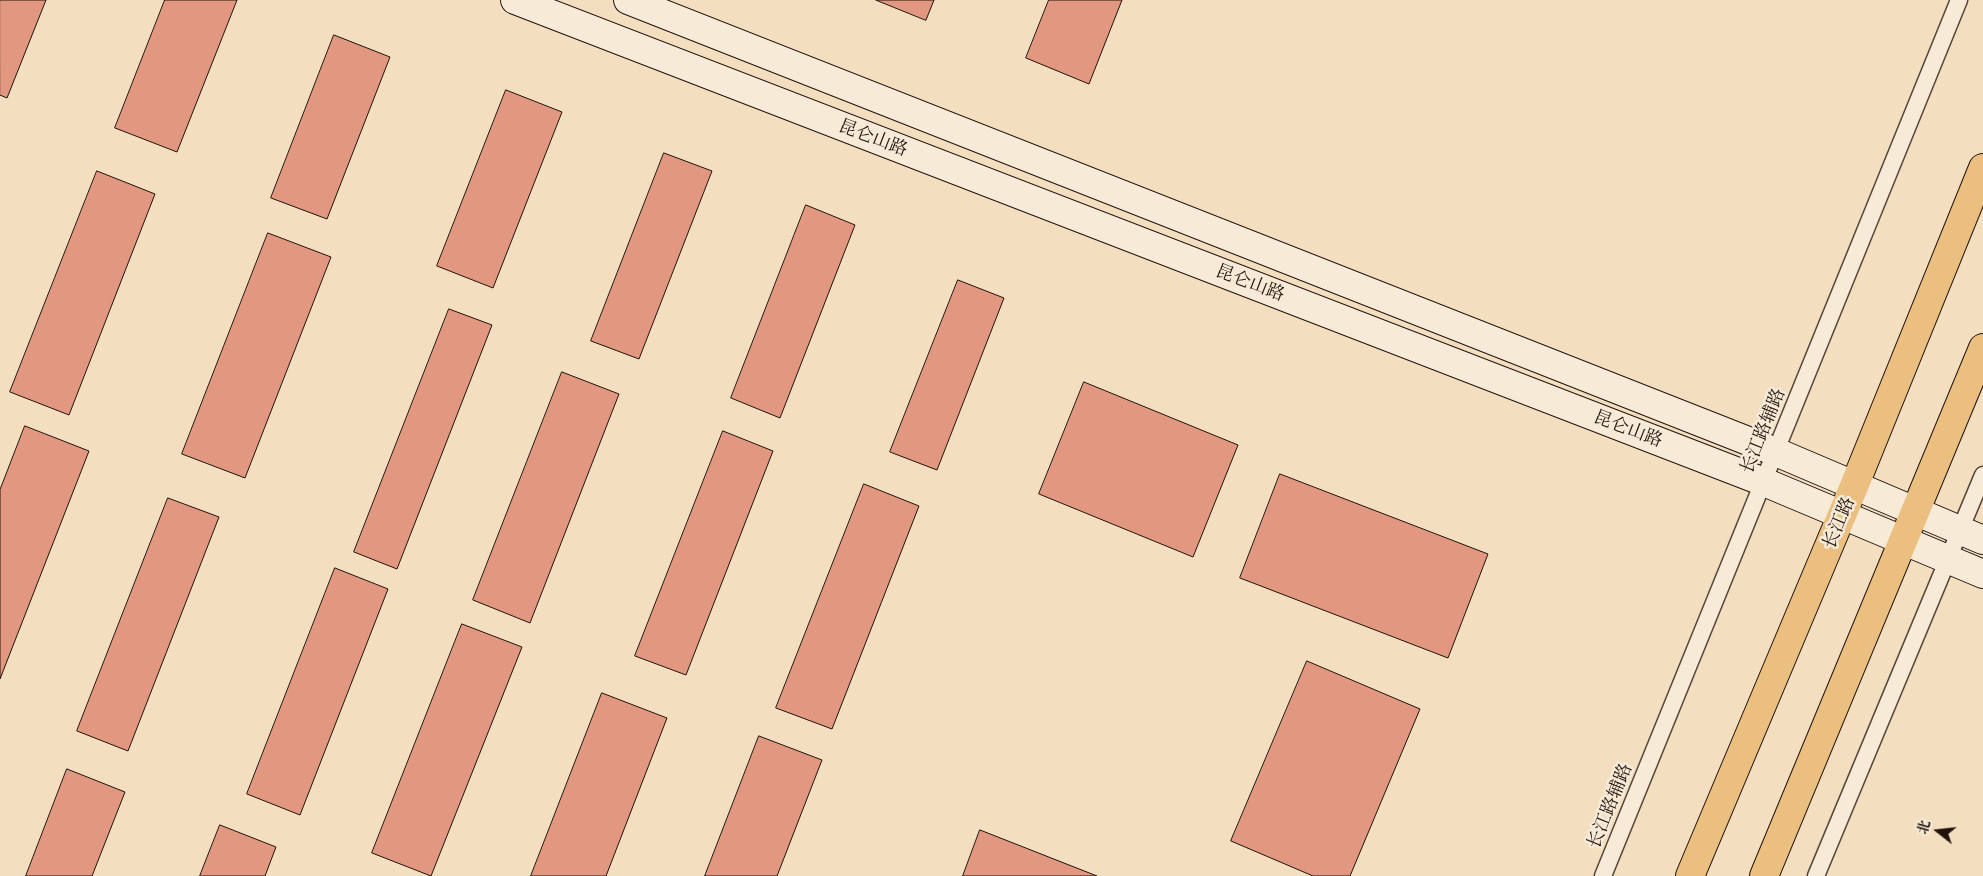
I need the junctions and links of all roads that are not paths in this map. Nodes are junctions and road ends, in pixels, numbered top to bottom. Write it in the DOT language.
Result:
graph roads {
  1 [pos="515,0"];
  2 [pos="628,0"];
  3 [pos="1959,0"];
  4 [pos="1983,168"];
  5 [pos="1983,348"];
  6 [pos="1776,452"];
  7 [pos="1983,475"];
  8 [pos="1764,482"];
  9 [pos="1855,484"];
  10 [pos="1917,512"];
  11 [pos="1842,514"];
  12 [pos="1972,536"];
  13 [pos="1905,541"];
  14 [pos="1948,561"];
  15 [pos="1983,574"];
  16 [pos="1603,876"];
  17 [pos="1690,876"];
  18 [pos="1764,876"];
  19 [pos="1816,876"];
  1 -- 8 [label="street, 昆仑山路"];
  2 -- 6 [label="street, 昆仑山路"];
  3 -- 6 [label="lane, 长江路辅路"];
  4 -- 9 [label="main road, 长江路"];
  5 -- 10 [label="main road"];
  6 -- 8 [label="lane, 长江路辅路"];
  6 -- 9 [label="street, 昆仑山路"];
  7 -- 12 [label="lane"];
  8 -- 11 [label="street, 昆仑山路"];
  8 -- 16 [label="lane, 长江路辅路"];
  9 -- 10 [label="street, 昆仑山路"];
  9 -- 11 [label="main road, 长江路"];
  10 -- 12 [label="street, 昆仑山路"];
  10 -- 13 [label="main road"];
  11 -- 13 [label="street, 昆仑山路"];
  11 -- 17 [label="main road, 长江路"];
  12 -- 14 [label="lane"];
  13 -- 14 [label="street, 昆仑山路"];
  13 -- 18 [label="main road"];
  14 -- 15 [label="street, 昆仑山路"];
  14 -- 19 [label="lane"];
}
